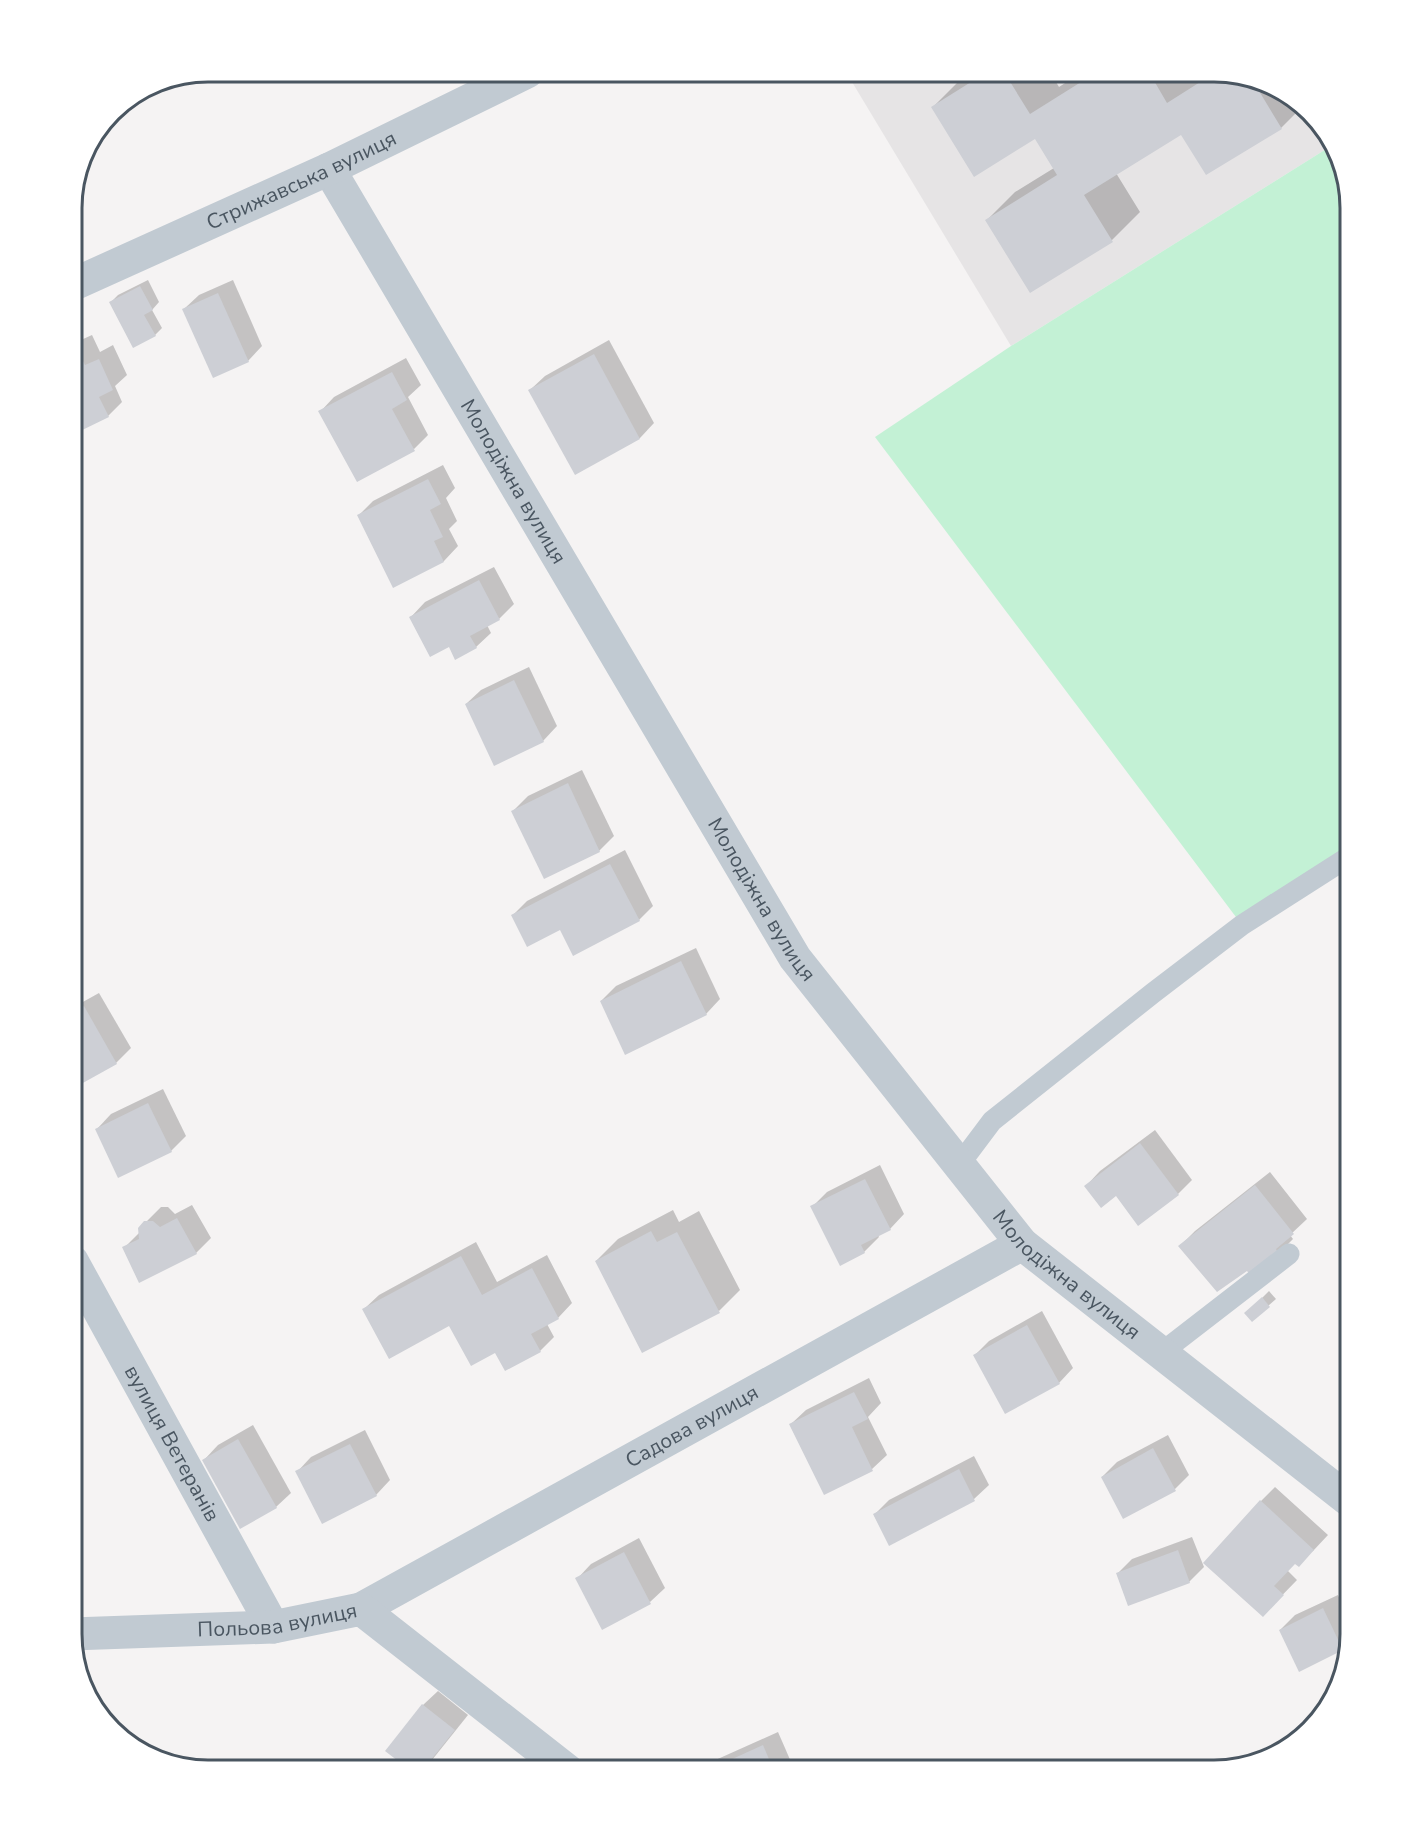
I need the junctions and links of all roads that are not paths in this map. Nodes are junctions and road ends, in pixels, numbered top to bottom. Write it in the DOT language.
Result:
graph roads {
  1 [pos="506,82"];
  2 [pos="329,169"];
  3 [pos="83,280"];
  4 [pos="1340,862"];
  5 [pos="959,1165"];
  6 [pos="1022,1244"];
  7 [pos="1289,1254"];
  8 [pos="82,1281"];
  9 [pos="1161,1353"];
  10 [pos="1340,1494"];
  11 [pos="361,1609"];
  12 [pos="273,1627"];
  13 [pos="82,1634"];
  14 [pos="554,1760"];
  1 -- 2 [label="street, Стрижавська вулиця"];
  2 -- 3 [label="street, Стрижавська вулиця"];
  2 -- 5 [label="street, Молодіжна вулиця"];
  4 -- 5 [label="lane"];
  5 -- 6 [label="street, Молодіжна вулиця"];
  6 -- 9 [label="street, Молодіжна вулиця"];
  6 -- 11 [label="street, Садова вулиця"];
  7 -- 9 [label="lane"];
  8 -- 12 [label="street, вулиця Ветеранів"];
  9 -- 10 [label="street, Молодіжна вулиця"];
  11 -- 12 [label="street, Польова вулиця"];
  11 -- 14 [label="street, Польова вулиця"];
  12 -- 13 [label="street, Польова вулиця"];
}
